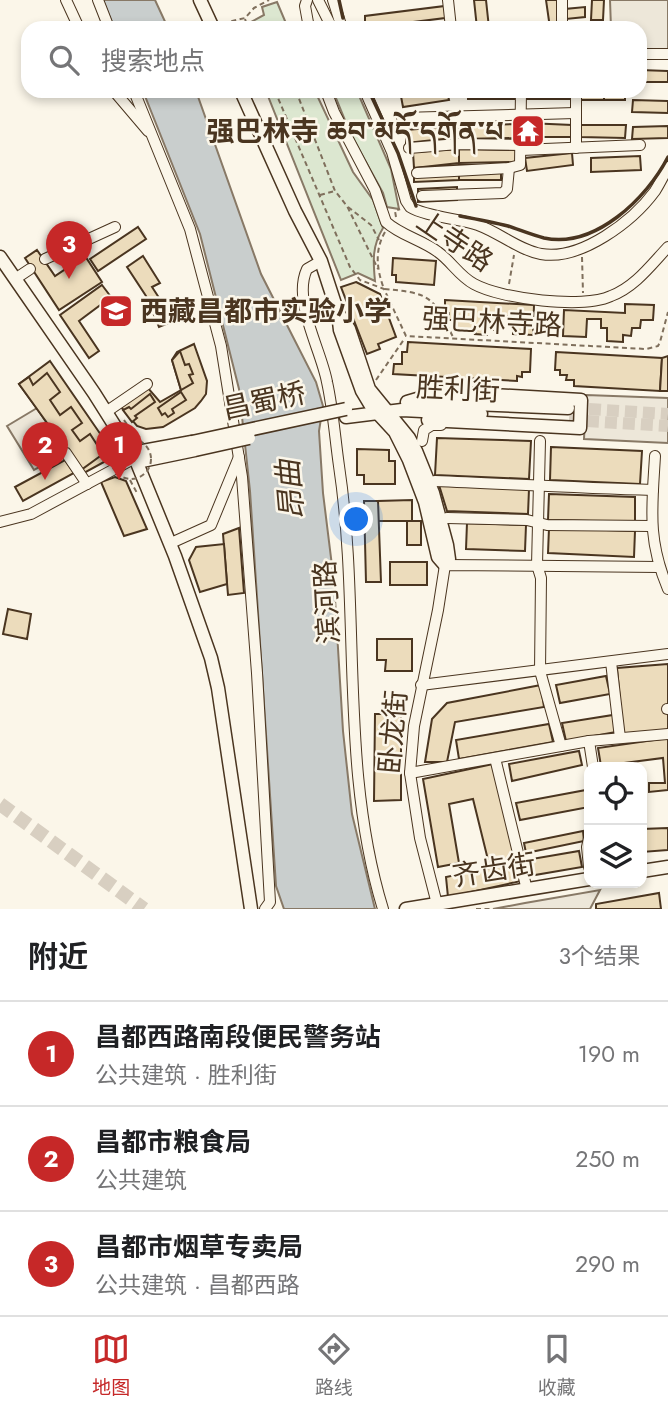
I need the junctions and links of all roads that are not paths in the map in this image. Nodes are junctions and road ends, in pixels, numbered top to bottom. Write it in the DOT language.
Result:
graph roads {
  1 [pos="66,0"];
  2 [pos="98,0"];
  3 [pos="200,0"];
  4 [pos="307,0"];
  5 [pos="318,0"];
  6 [pos="333,0"];
  7 [pos="448,0"];
  8 [pos="562,0"];
  9 [pos="76,21"];
  10 [pos="106,21"];
  11 [pos="209,21"];
  12 [pos="308,21"];
  13 [pos="328,21"];
  14 [pos="340,21"];
  15 [pos="450,21"];
  16 [pos="562,21"];
  17 [pos="647,54"];
  18 [pos="668,54"];
  19 [pos="120,98"];
  20 [pos="137,98"];
  21 [pos="244,98"];
  22 [pos="329,98"];
  23 [pos="368,98"];
  24 [pos="521,98"];
  25 [pos="576,98"];
  26 [pos="575,113"];
  27 [pos="522,114"];
  28 [pos="402,118"];
  29 [pos="151,134"];
  30 [pos="640,145"];
  31 [pos="521,147"];
  32 [pos="409,148"];
  33 [pos="576,148"];
  34 [pos="668,167"];
  35 [pos="509,168"];
  36 [pos="417,173"];
  37 [pos="422,196"];
  38 [pos="115,228"];
  39 [pos="668,247"];
  40 [pos="0,257"];
  41 [pos="45,259"];
  42 [pos="321,261"];
  43 [pos="30,269"];
  44 [pos="15,279"];
  45 [pos="338,313"];
  46 [pos="147,384"];
  47 [pos="407,402"];
  48 [pos="378,409"];
  49 [pos="450,411"];
  50 [pos="106,412"];
  51 [pos="346,413"];
  52 [pos="428,420"];
  53 [pos="584,434"];
  54 [pos="540,441"];
  55 [pos="419,446"];
  56 [pos="66,453"];
  57 [pos="655,456"];
  58 [pos="239,457"];
  59 [pos="134,458"];
  60 [pos="435,481"];
  61 [pos="87,484"];
  62 [pos="539,486"];
  63 [pos="653,490"];
  64 [pos="447,518"];
  65 [pos="0,522"];
  66 [pos="537,523"];
  67 [pos="650,526"];
  68 [pos="171,543"];
  69 [pos="445,565"];
  70 [pos="537,565"];
  71 [pos="659,567"];
  72 [pos="668,589"];
  73 [pos="668,654"];
  74 [pos="611,662"];
  75 [pos="540,671"];
  76 [pos="421,685"];
  77 [pos="668,734"];
  78 [pos="620,738"];
  79 [pos="589,741"];
  80 [pos="561,746"];
  81 [pos="495,758"];
  82 [pos="592,762"];
  83 [pos="410,773"];
  84 [pos="668,867"];
  85 [pos="647,870"];
  86 [pos="584,880"];
  87 [pos="527,890"];
  88 [pos="437,904"];
  89 [pos="251,909"];
  90 [pos="265,909"];
  91 [pos="383,909"];
  92 [pos="406,909"];
  1 -- 9 [label="street"];
  2 -- 10 [label="street"];
  3 -- 11 [label="main road"];
  4 -- 12 [label="street"];
  5 -- 13 [label="street"];
  6 -- 14 [label="street"];
  7 -- 15 [label="street"];
  8 -- 16 [label="street"];
  17 -- 18 [label="street"];
  19 -- 29 [label="street"];
  20 -- 29 [label="street"];
  21 -- 42 [label="main road"];
  22 -- 39 [label="street, 上寺路"];
  23 -- 34 [label="street"];
  24 -- 27 [label="street"];
  25 -- 26 [label="street"];
  26 -- 27 [label="street"];
  26 -- 33 [label="street"];
  27 -- 28 [label="street"];
  27 -- 31 [label="street"];
  29 -- 58 [label="street"];
  30 -- 33 [label="street"];
  31 -- 32 [label="street"];
  31 -- 33 [label="street"];
  31 -- 35 [label="street"];
  35 -- 36 [label="street"];
  35 -- 37 [label="street"];
  38 -- 41 [label="street"];
  40 -- 44 [label="main road"];
  42 -- 45 [label="main road"];
  42 -- 91 [label="street, 滨河路"];
  43 -- 44 [label="street"];
  44 -- 50 [label="main road"];
  45 -- 48 [label="main road"];
  45 -- 48 [label="main road"];
  46 -- 50 [label="street"];
  47 -- 48 [label="main road, 胜利街"];
  47 -- 49 [label="main road, 胜利街"];
  47 -- 52 [label="main road"];
  48 -- 49 [label="main road, 胜利街"];
  48 -- 51 [label="main road, 胜利街"];
  48 -- 55 [label="main road, 卧龙街"];
  48 -- 69 [label="main road"];
  49 -- 52 [label="main road"];
  50 -- 59 [label="main road"];
  51 -- 59 [label="main road, 昌蜀桥, bridge"];
  52 -- 55 [label="main road"];
  53 -- 55 [label="street"];
  54 -- 62 [label="street"];
  55 -- 69 [label="main road, 卧龙街"];
  56 -- 61 [label="street"];
  57 -- 63 [label="street"];
  58 -- 68 [label="street"];
  58 -- 90 [label="street"];
  59 -- 61 [label="street"];
  59 -- 68 [label="main road"];
  60 -- 62 [label="street"];
  61 -- 65 [label="street"];
  62 -- 63 [label="street"];
  62 -- 66 [label="street"];
  63 -- 67 [label="street"];
  64 -- 66 [label="street"];
  66 -- 67 [label="street"];
  66 -- 70 [label="street"];
  67 -- 71 [label="street"];
  68 -- 89 [label="main road"];
  69 -- 70 [label="street"];
  69 -- 76 [label="street, 卧龙街"];
  70 -- 71 [label="street"];
  70 -- 75 [label="street"];
  71 -- 72 [label="street"];
  73 -- 74 [label="street"];
  74 -- 75 [label="street"];
  74 -- 78 [label="street"];
  75 -- 76 [label="street"];
  75 -- 80 [label="street"];
  76 -- 83 [label="street, 卧龙街"];
  77 -- 78 [label="street"];
  78 -- 79 [label="street"];
  79 -- 80 [label="street"];
  79 -- 82 [label="street"];
  80 -- 81 [label="street"];
  81 -- 83 [label="street"];
  81 -- 87 [label="street"];
  83 -- 88 [label="street, 卧龙街"];
  84 -- 85 [label="main road"];
  86 -- 87 [label="main road, 齐齿街"];
  87 -- 88 [label="main road, 齐齿街"];
  88 -- 92 [label="main road, 齐齿街"];
}
